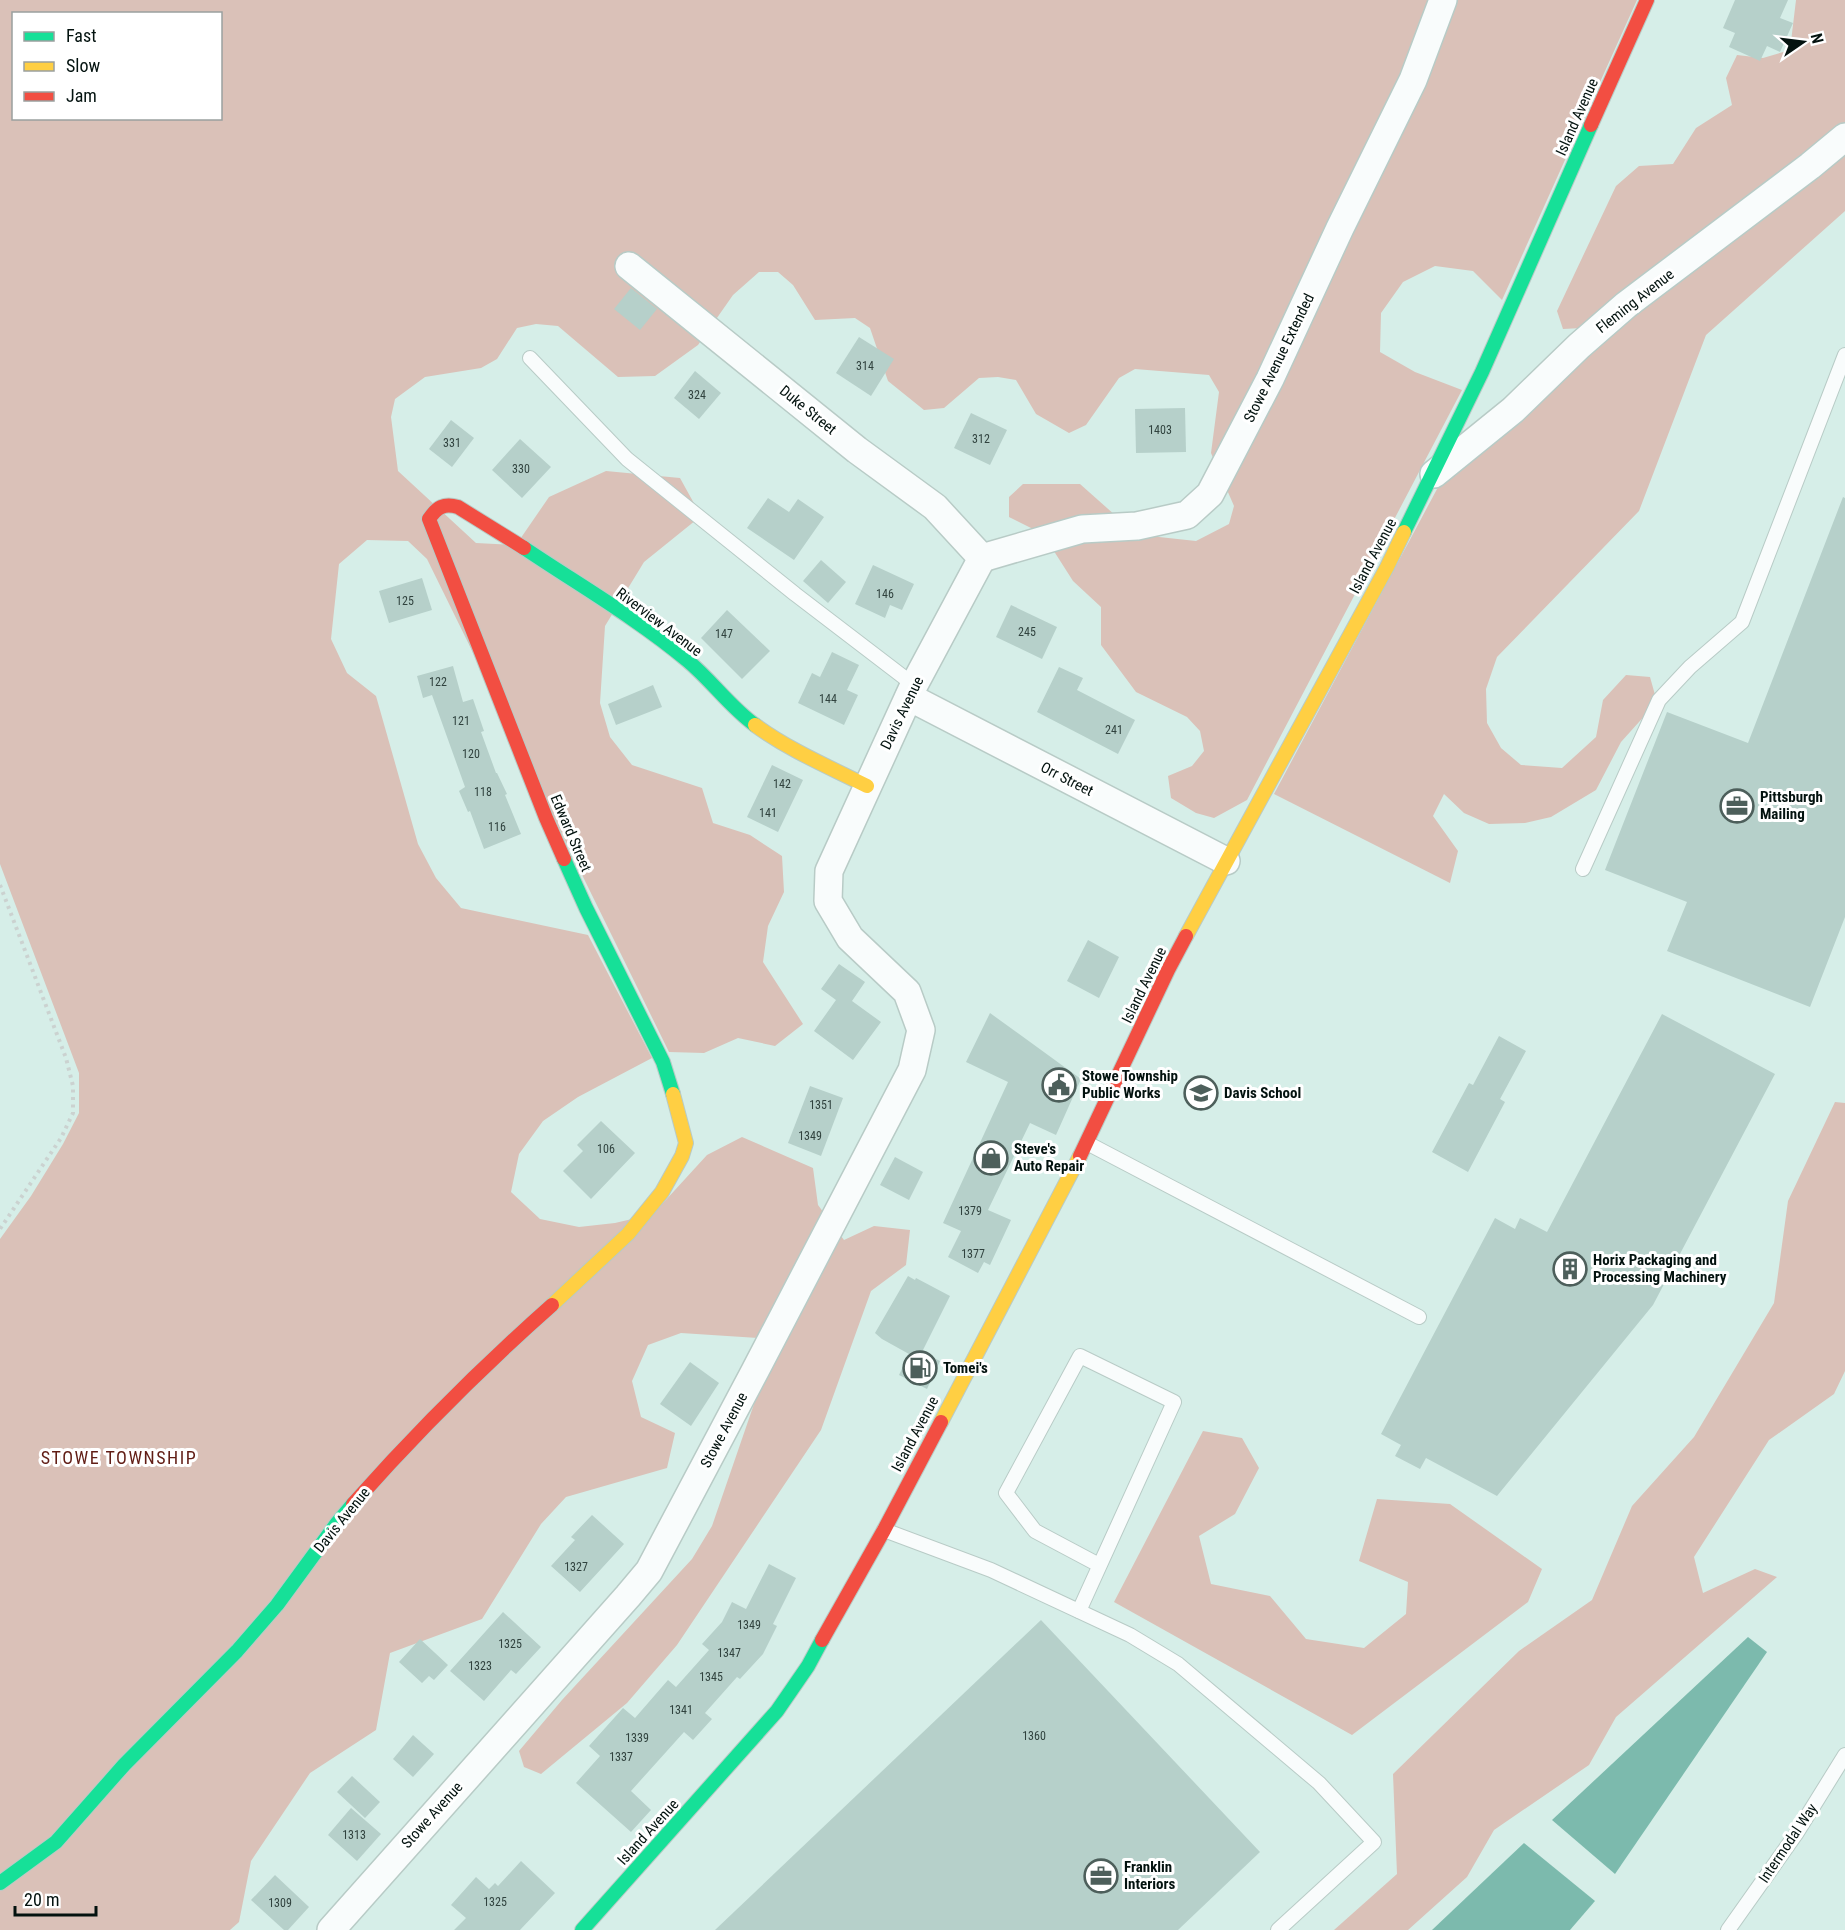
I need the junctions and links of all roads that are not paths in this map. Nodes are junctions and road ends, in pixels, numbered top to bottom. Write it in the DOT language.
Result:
graph roads {
  1 [pos="1443,0"];
  2 [pos="1647,0"];
  3 [pos="1845,137"];
  4 [pos="629,266"];
  5 [pos="1845,356"];
  6 [pos="530,358"];
  7 [pos="1433,475"];
  8 [pos="429,519"];
  9 [pos="982,558"];
  10 [pos="912,691"];
  11 [pos="867,786"];
  12 [pos="1226,861"];
  13 [pos="1583,869"];
  14 [pos="829,871"];
  15 [pos="1087,1143"];
  16 [pos="682,1156"];
  17 [pos="1419,1317"];
  18 [pos="884,1530"];
  19 [pos="1100,1565"];
  20 [pos="1079,1611"];
  21 [pos="1845,1755"];
  22 [pos="0,1883"];
  23 [pos="331,1930"];
  24 [pos="582,1930"];
  25 [pos="1278,1930"];
  26 [pos="1728,1930"];
  1 -- 9 [label="street, Stowe Avenue Extended"];
  2 -- 7 [label="street, Island Avenue"];
  3 -- 7 [label="street, Fleming Avenue"];
  4 -- 9 [label="street, Duke Street"];
  5 -- 13 [label="lane"];
  6 -- 10 [label="lane"];
  7 -- 12 [label="street, Island Avenue"];
  8 -- 11 [label="street, Riverview Avenue"];
  8 -- 16 [label="street, Edward Street"];
  9 -- 10 [label="street, Davis Avenue"];
  10 -- 11 [label="street, Davis Avenue"];
  10 -- 12 [label="street, Orr Street"];
  11 -- 14 [label="street, Davis Avenue"];
  12 -- 15 [label="street, Island Avenue"];
  14 -- 23 [label="street, Stowe Avenue"];
  15 -- 17 [label="lane"];
  15 -- 18 [label="street, Island Avenue"];
  16 -- 22 [label="street, Davis Avenue"];
  18 -- 20 [label="lane"];
  18 -- 24 [label="street, Island Avenue"];
  19 -- 19 [label="lane"];
  19 -- 20 [label="lane"];
  20 -- 25 [label="lane"];
  21 -- 26 [label="lane, Intermodal Way"];
}
